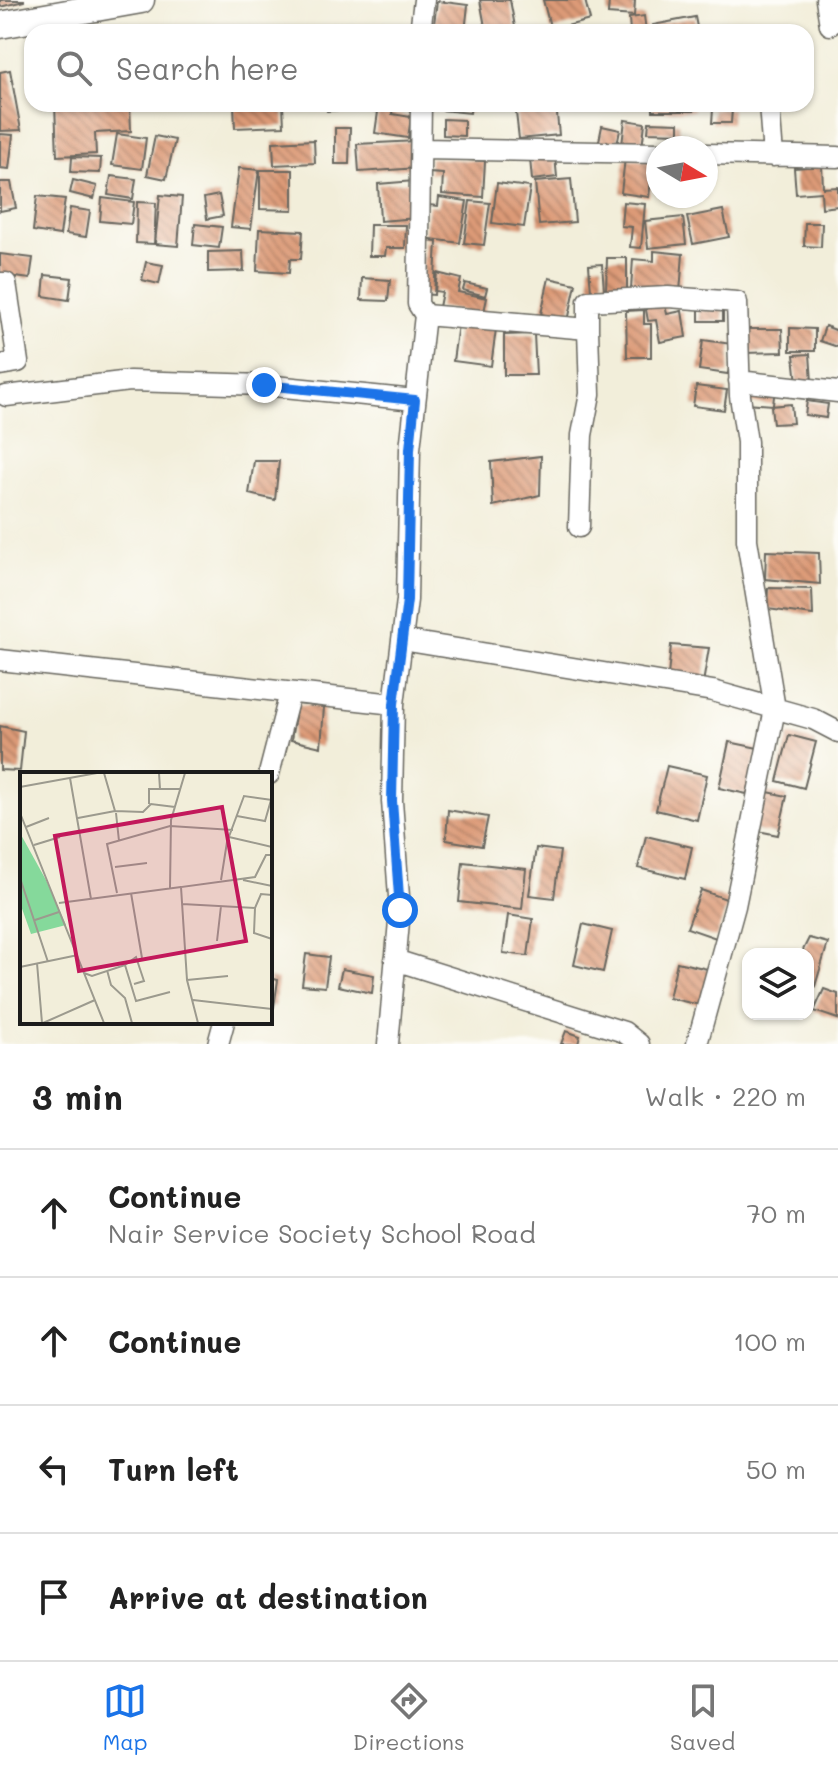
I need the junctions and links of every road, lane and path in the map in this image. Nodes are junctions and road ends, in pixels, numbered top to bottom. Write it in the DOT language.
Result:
graph roads {
  1 [pos="141,0"];
  2 [pos="424,0"];
  3 [pos="826,0"];
  4 [pos="96,4"];
  5 [pos="421,24"];
  6 [pos="0,25"];
  7 [pos="830,25"];
  8 [pos="421,112"];
  9 [pos="770,112"];
  10 [pos="422,149"];
  11 [pos="646,153"];
  12 [pos="718,154"];
  13 [pos="773,156"];
  14 [pos="838,157"];
  15 [pos="0,283"];
  16 [pos="425,315"];
  17 [pos="588,329"];
  18 [pos="0,365"];
  19 [pos="739,381"];
  20 [pos="838,392"];
  21 [pos="6,396"];
  22 [pos="415,400"];
  23 [pos="579,527"];
  24 [pos="402,640"];
  25 [pos="0,660"];
  26 [pos="290,693"];
  27 [pos="394,704"];
  28 [pos="775,709"];
  29 [pos="838,732"];
  30 [pos="270,772"];
  31 [pos="395,960"];
  32 [pos="223,1024"];
  33 [pos="387,1041"];
  34 [pos="218,1044"];
  35 [pos="639,1044"];
  36 [pos="697,1044"];
  1 -- 4 [label="main road"];
  2 -- 5 [label="street"];
  3 -- 7 [label="street"];
  4 -- 6 [label="main road"];
  8 -- 10 [label="street"];
  9 -- 13 [label="street"];
  10 -- 11 [label="street"];
  10 -- 16 [label="street"];
  12 -- 13 [label="street"];
  13 -- 14 [label="street"];
  15 -- 18 [label="street"];
  16 -- 17 [label="street"];
  16 -- 22 [label="street"];
  17 -- 19 [label="street"];
  17 -- 23 [label="street"];
  19 -- 20 [label="street"];
  19 -- 28 [label="street"];
  21 -- 22 [label="street"];
  22 -- 24 [label="street"];
  24 -- 27 [label="street"];
  24 -- 28 [label="street"];
  25 -- 26 [label="street"];
  26 -- 27 [label="street"];
  26 -- 30 [label="street"];
  27 -- 31 [label="street"];
  28 -- 29 [label="street"];
  28 -- 36 [label="street"];
  31 -- 33 [label="street"];
  31 -- 35 [label="street"];
  32 -- 34 [label="street"];
}
